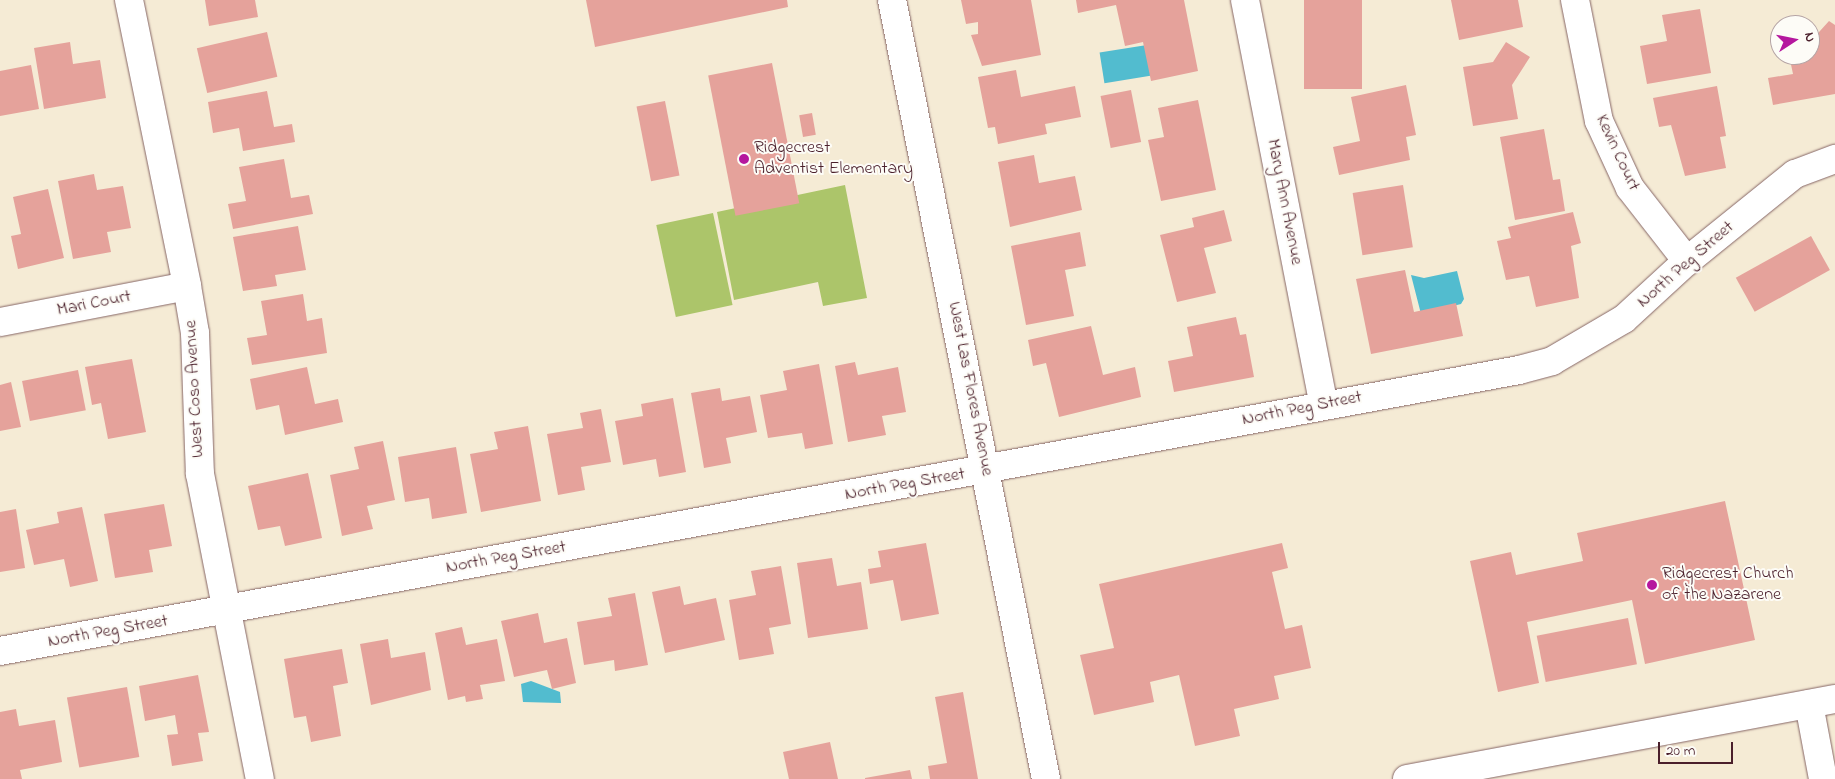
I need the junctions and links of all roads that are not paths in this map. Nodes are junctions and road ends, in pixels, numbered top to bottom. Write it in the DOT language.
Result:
graph roads {
  1 [pos="130,0"];
  2 [pos="892,0"];
  3 [pos="1245,0"];
  4 [pos="1575,0"];
  5 [pos="1835,159"];
  6 [pos="1687,261"];
  7 [pos="187,286"];
  8 [pos="0,322"];
  9 [pos="1323,403"];
  10 [pos="986,471"];
  11 [pos="228,610"];
  12 [pos="0,651"];
  13 [pos="1835,699"];
  14 [pos="1809,704"];
  15 [pos="260,779"];
  16 [pos="1046,779"];
  17 [pos="1407,779"];
  18 [pos="1823,779"];
  1 -- 7 [label="street, West Coso Avenue"];
  2 -- 10 [label="street, West Las Flores Avenue"];
  3 -- 9 [label="street, Mary Ann Avenue"];
  4 -- 6 [label="street, Kevin Court"];
  5 -- 6 [label="street, North Peg Street"];
  6 -- 9 [label="street, North Peg Street"];
  7 -- 8 [label="street, Mari Court"];
  7 -- 11 [label="street, West Coso Avenue"];
  9 -- 10 [label="street, North Peg Street"];
  10 -- 11 [label="street, North Peg Street"];
  10 -- 16 [label="street, West Las Flores Avenue"];
  11 -- 12 [label="street, North Peg Street"];
  11 -- 15 [label="street, West Coso Avenue"];
  13 -- 14 [label="street"];
  14 -- 17 [label="street"];
  14 -- 18 [label="street"];
}
